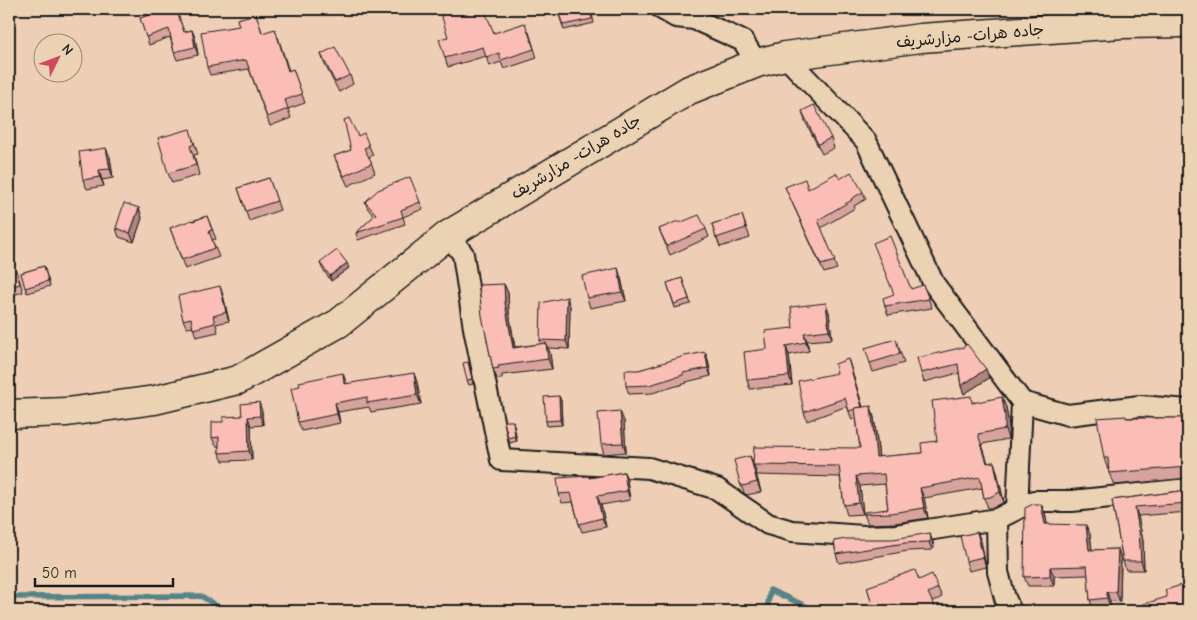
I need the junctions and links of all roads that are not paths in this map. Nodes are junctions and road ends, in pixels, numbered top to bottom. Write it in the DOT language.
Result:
graph roads {
  1 [pos="662,9"];
  2 [pos="694,14"];
  3 [pos="1188,23"];
  4 [pos="786,56"];
  5 [pos="757,63"];
  6 [pos="448,235"];
  7 [pos="1022,402"];
  8 [pos="1188,410"];
  9 [pos="9,414"];
  10 [pos="1188,489"];
  11 [pos="1017,509"];
  12 [pos="997,519"];
  13 [pos="1011,611"];
  1 -- 2 [label="street"];
  2 -- 5 [label="street"];
  3 -- 4 [label="highway, جاده هرات- مزارشریف"];
  4 -- 5 [label="highway, جاده هرات- مزارشریف"];
  4 -- 7 [label="street"];
  5 -- 6 [label="highway, جاده هرات- مزارشریف"];
  6 -- 9 [label="highway, جاده هرات- مزارشریف"];
  6 -- 12 [label="street"];
  7 -- 8 [label="street"];
  7 -- 11 [label="street"];
  10 -- 11 [label="street"];
  11 -- 12 [label="street"];
  12 -- 13 [label="street"];
}
